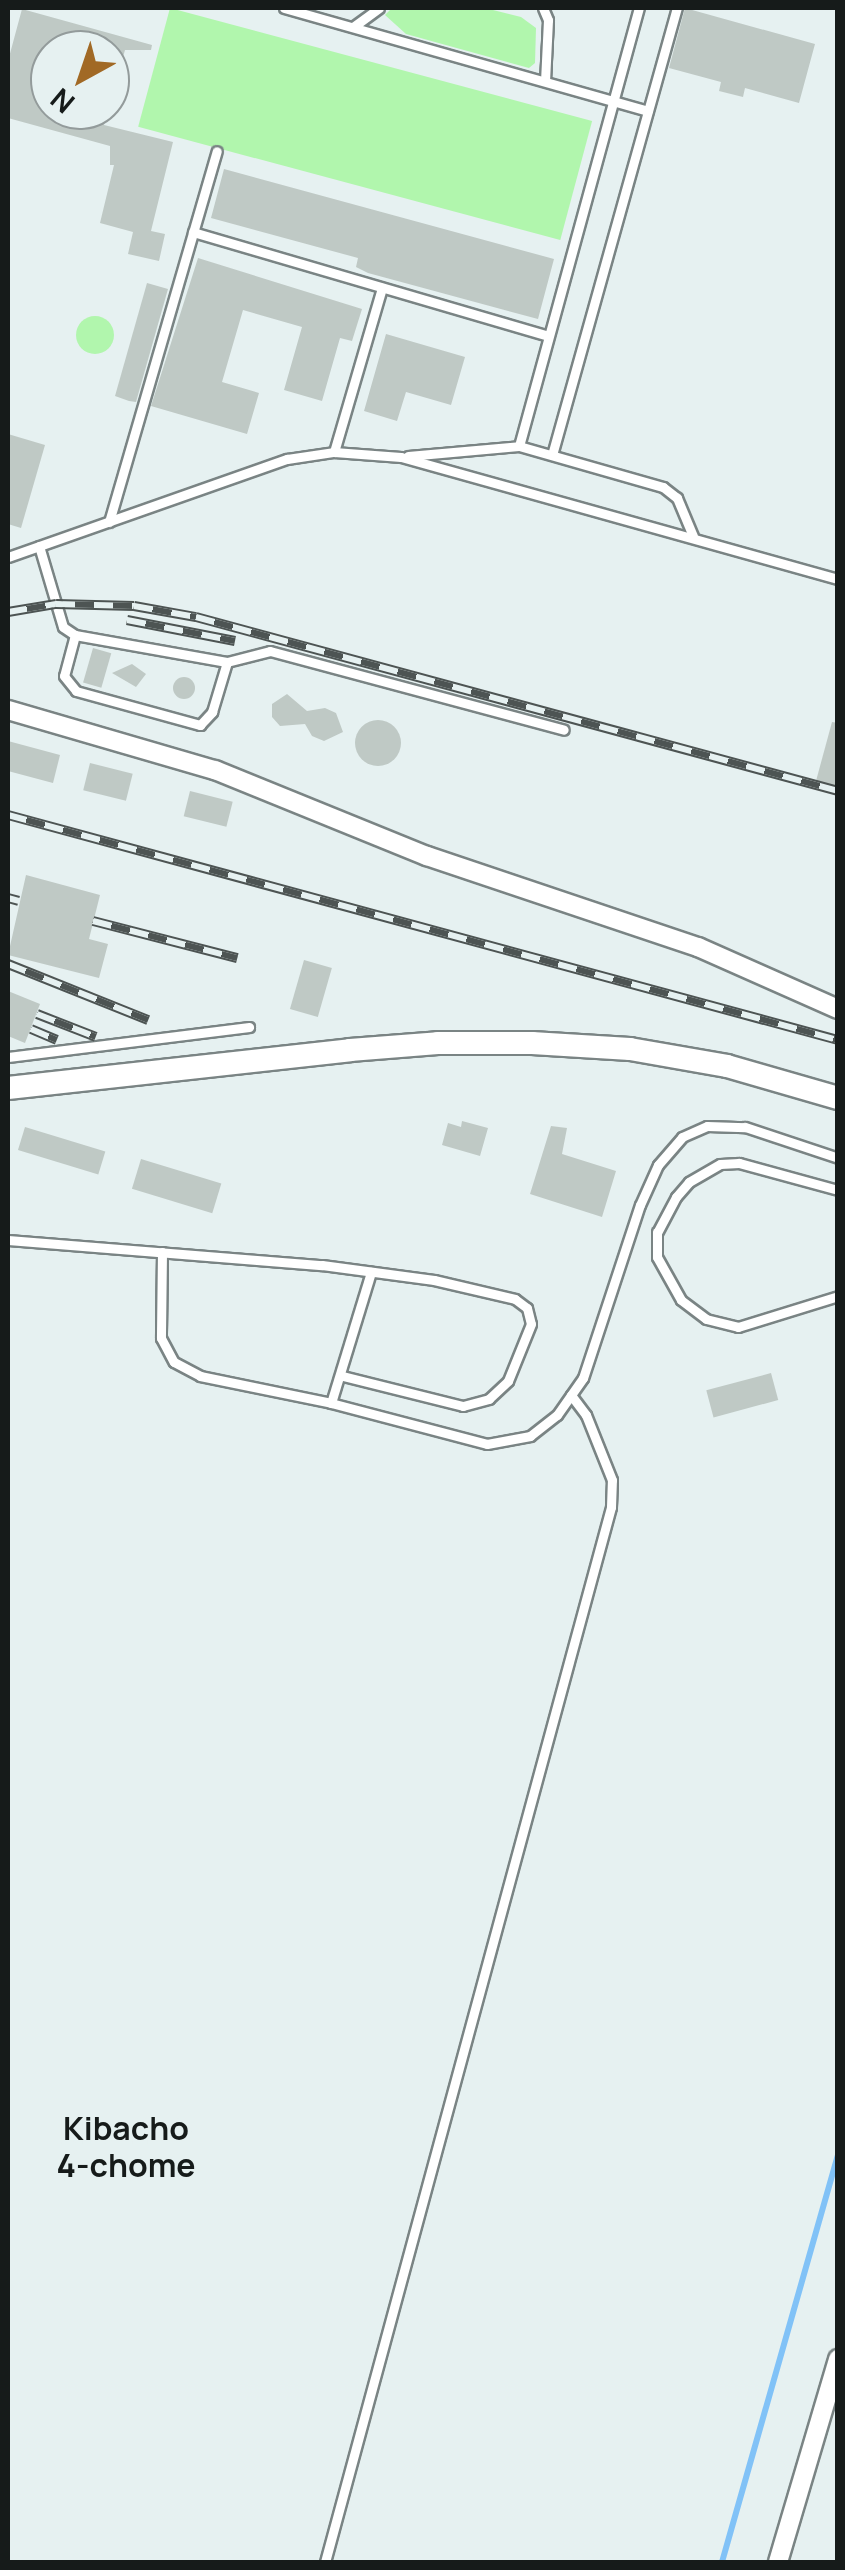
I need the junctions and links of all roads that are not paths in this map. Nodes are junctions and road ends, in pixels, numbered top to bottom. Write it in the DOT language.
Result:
graph roads {
  1 [pos="284,8"];
  2 [pos="380,8"];
  3 [pos="543,8"];
  4 [pos="639,8"];
  5 [pos="677,8"];
  6 [pos="353,27"];
  7 [pos="545,81"];
  8 [pos="614,100"];
  9 [pos="648,110"];
  10 [pos="217,151"];
  11 [pos="193,232"];
  12 [pos="382,288"];
  13 [pos="548,336"];
  14 [pos="519,446"];
  15 [pos="334,452"];
  16 [pos="552,456"];
  17 [pos="401,457"];
  18 [pos="109,522"];
  19 [pos="693,536"];
  20 [pos="40,546"];
  21 [pos="8,557"];
  22 [pos="838,579"];
  23 [pos="76,635"];
  24 [pos="227,662"];
  25 [pos="8,710"];
  26 [pos="564,730"];
  27 [pos="838,1009"];
  28 [pos="250,1027"];
  29 [pos="8,1057"];
  30 [pos="8,1088"];
  31 [pos="838,1098"];
  32 [pos="838,1158"];
  33 [pos="838,1190"];
  34 [pos="8,1240"];
  35 [pos="162,1252"];
  36 [pos="371,1272"];
  37 [pos="838,1296"];
  38 [pos="343,1376"];
  39 [pos="571,1395"];
  40 [pos="331,1403"];
  41 [pos="838,2358"];
  42 [pos="325,2562"];
  43 [pos="778,2562"];
  1 -- 6 [label="lane"];
  2 -- 6 [label="lane"];
  3 -- 7 [label="lane"];
  4 -- 8 [label="lane"];
  5 -- 9 [label="lane"];
  6 -- 7 [label="lane"];
  7 -- 8 [label="lane"];
  8 -- 9 [label="lane"];
  8 -- 13 [label="lane"];
  9 -- 16 [label="lane"];
  10 -- 11 [label="lane"];
  11 -- 12 [label="lane"];
  11 -- 18 [label="lane"];
  12 -- 13 [label="lane"];
  12 -- 15 [label="lane"];
  13 -- 14 [label="lane"];
  14 -- 16 [label="lane"];
  14 -- 17 [label="lane"];
  15 -- 17 [label="lane"];
  15 -- 18 [label="lane"];
  16 -- 19 [label="lane"];
  17 -- 19 [label="lane"];
  18 -- 20 [label="lane"];
  19 -- 22 [label="lane"];
  20 -- 21 [label="lane"];
  20 -- 23 [label="lane"];
  23 -- 24 [label="lane"];
  23 -- 24 [label="lane"];
  24 -- 26 [label="lane"];
  25 -- 27 [label="street"];
  28 -- 29 [label="lane"];
  30 -- 31 [label="street"];
  32 -- 39 [label="lane"];
  33 -- 37 [label="lane"];
  34 -- 35 [label="lane"];
  35 -- 36 [label="lane"];
  35 -- 40 [label="lane"];
  36 -- 38 [label="lane"];
  36 -- 38 [label="lane"];
  38 -- 40 [label="lane"];
  39 -- 40 [label="lane"];
  39 -- 42 [label="lane"];
  41 -- 43 [label="street"];
}
